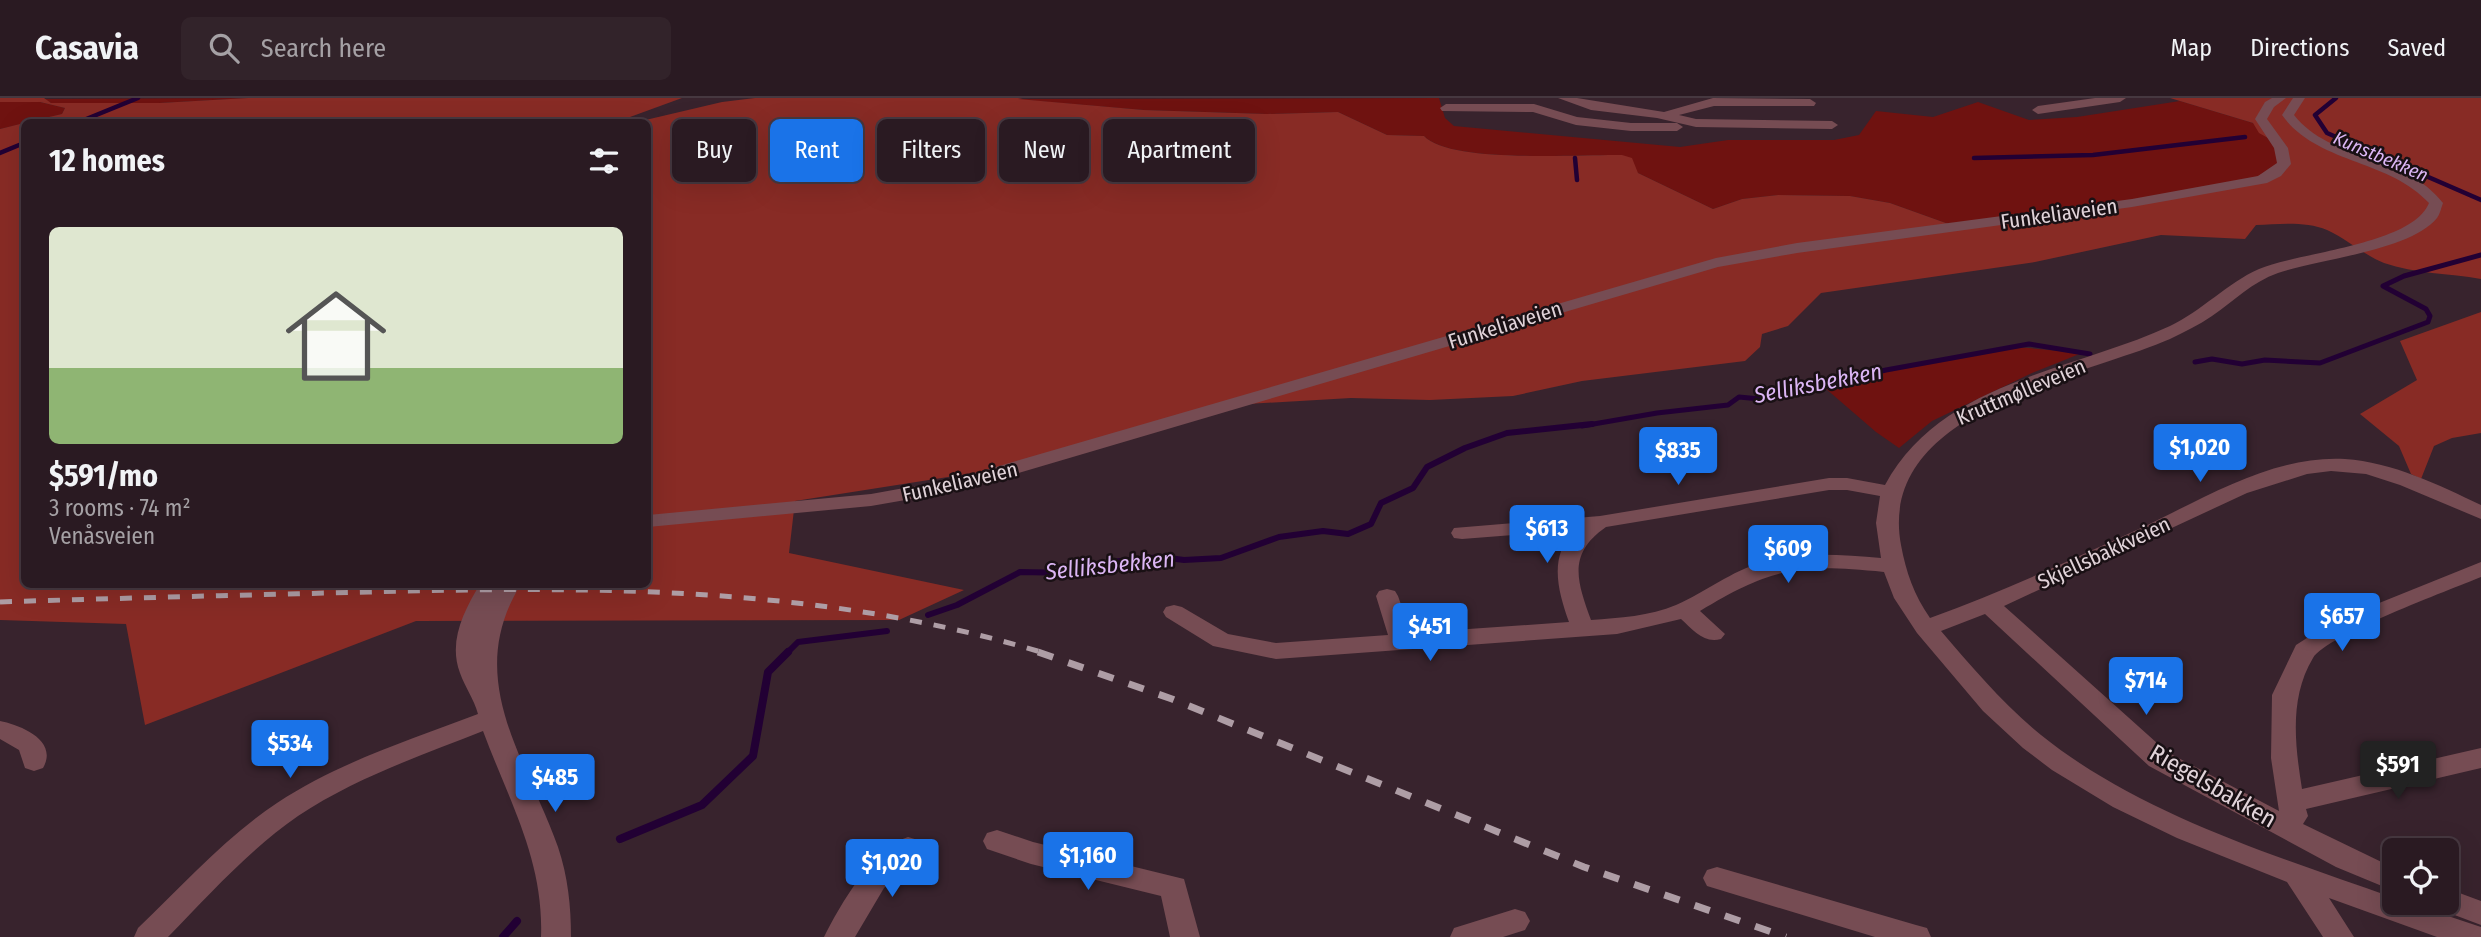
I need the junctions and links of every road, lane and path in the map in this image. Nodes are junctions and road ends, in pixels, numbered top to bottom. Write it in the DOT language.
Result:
graph roads {
  1 [pos="1564,98"];
  2 [pos="2120,98"];
  3 [pos="2280,98"];
  4 [pos="2299,98"];
  5 [pos="1810,103"];
  6 [pos="1446,108"];
  7 [pos="2038,110"];
  8 [pos="1665,116"];
  9 [pos="1559,117"];
  10 [pos="1489,120"];
  11 [pos="1684,122"];
  12 [pos="1832,125"];
  13 [pos="1891,492"];
  14 [pos="2481,513"];
  15 [pos="651,521"];
  16 [pos="1600,522"];
  17 [pos="1462,533"];
  18 [pos="1892,566"];
  19 [pos="2481,569"];
  20 [pos="490,588"];
  21 [pos="507,588"];
  22 [pos="1387,596"];
  23 [pos="1990,606"];
  24 [pos="1685,610"];
  25 [pos="1174,612"];
  26 [pos="1925,628"];
  27 [pos="1583,629"];
  28 [pos="1713,634"];
  29 [pos="1402,643"];
  30 [pos="489,708"];
  31 [pos="0,730"];
  32 [pos="2481,758"];
  33 [pos="34,761"];
  34 [pos="2291,802"];
  35 [pos="2299,835"];
  36 [pos="997,841"];
  37 [pos="908,848"];
  38 [pos="2297,874"];
  39 [pos="2382,875"];
  40 [pos="1717,878"];
  41 [pos="2459,905"];
  42 [pos="2481,914"];
  43 [pos="1515,921"];
  44 [pos="149,937"];
  45 [pos="556,937"];
  46 [pos="839,937"];
  47 [pos="1185,937"];
  48 [pos="1465,937"];
  49 [pos="1916,937"];
  50 [pos="2340,937"];
  51 [pos="2473,937"];
  1 -- 8 [label="street"];
  2 -- 7 [label="street"];
  3 -- 15 [label="street, Funkeliaveien"];
  4 -- 13 [label="street, Kruttmølleveien"];
  5 -- 8 [label="street"];
  6 -- 9 [label="street"];
  8 -- 11 [label="street"];
  9 -- 10 [label="street"];
  9 -- 11 [label="street"];
  11 -- 12 [label="street"];
  13 -- 16 [label="street"];
  13 -- 18 [label="street, Kruttmølleveien"];
  14 -- 23 [label="street, Skjellsbakkveien"];
  16 -- 17 [label="street"];
  16 -- 27 [label="street"];
  18 -- 24 [label="street"];
  18 -- 26 [label="street, Kruttmølleveien"];
  19 -- 34 [label="street"];
  20 -- 30 [label="street"];
  21 -- 30 [label="street"];
  22 -- 29 [label="street"];
  23 -- 26 [label="street, Skjellsbakkveien"];
  23 -- 35 [label="street, Riegelsbakken"];
  24 -- 27 [label="street"];
  24 -- 28 [label="street"];
  25 -- 29 [label="street"];
  26 -- 38 [label="street, Kruttmølleveien"];
  27 -- 29 [label="street"];
  30 -- 44 [label="street"];
  30 -- 45 [label="street"];
  31 -- 33 [label="street"];
  32 -- 34 [label="street"];
  34 -- 35 [label="street"];
  35 -- 39 [label="street, Riegelsbakken"];
  36 -- 47 [label="street"];
  37 -- 46 [label="street"];
  38 -- 50 [label="street"];
  38 -- 51 [label="street, Kruttmølleveien"];
  40 -- 49 [label="street"];
  41 -- 42 [label="street"];
  43 -- 48 [label="street"];
}
